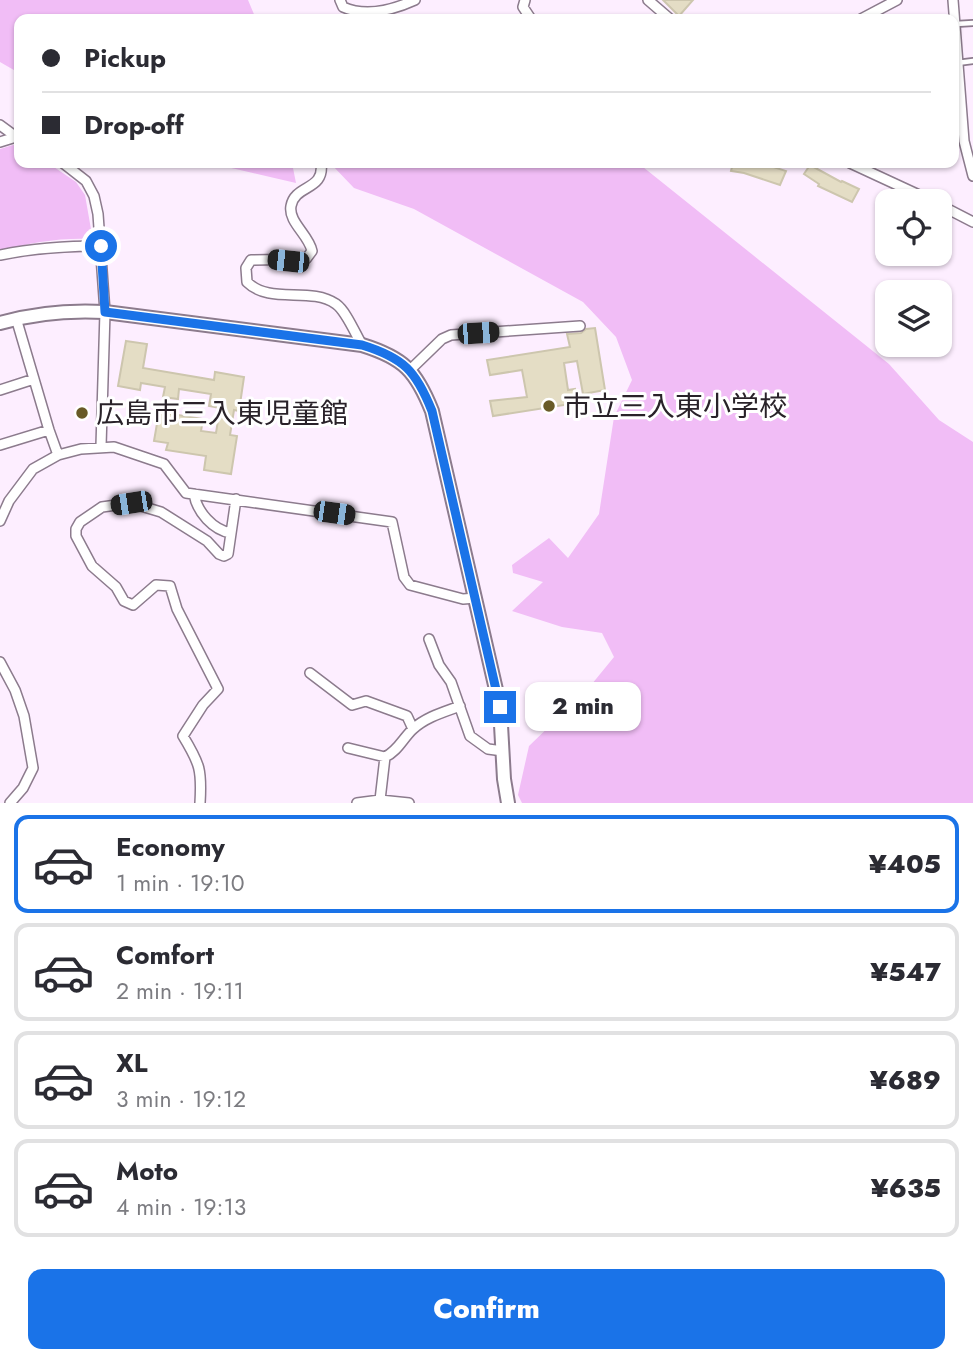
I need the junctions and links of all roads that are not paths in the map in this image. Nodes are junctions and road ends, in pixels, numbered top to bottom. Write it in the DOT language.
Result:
graph roads {
  1 [pos="340,0"];
  2 [pos="415,0"];
  3 [pos="648,0"];
  4 [pos="897,0"];
  5 [pos="361,14"];
  6 [pos="374,14"];
  7 [pos="664,14"];
  8 [pos="870,14"];
  9 [pos="959,106"];
  10 [pos="69,168"];
  11 [pos="321,168"];
  12 [pos="861,168"];
  13 [pos="972,170"];
  14 [pos="906,189"];
  15 [pos="952,211"];
  16 [pos="973,222"];
  17 [pos="101,246"];
  18 [pos="0,256"];
  19 [pos="105,312"];
  20 [pos="16,318"];
  21 [pos="0,323"];
  22 [pos="580,326"];
  23 [pos="362,345"];
  24 [pos="410,370"];
  25 [pos="34,379"];
  26 [pos="0,390"];
  27 [pos="49,430"];
  28 [pos="0,445"];
  29 [pos="100,446"];
  30 [pos="58,455"];
  31 [pos="194,494"];
  32 [pos="236,499"];
  33 [pos="5,501"];
  34 [pos="0,521"];
  35 [pos="231,534"];
  36 [pos="476,598"];
  37 [pos="429,639"];
  38 [pos="0,662"];
  39 [pos="310,674"];
  40 [pos="460,706"];
  41 [pos="413,729"];
  42 [pos="348,748"];
  43 [pos="503,751"];
  44 [pos="385,757"];
  45 [pos="380,800"];
  46 [pos="10,803"];
  47 [pos="200,803"];
  48 [pos="357,803"];
  49 [pos="409,803"];
  50 [pos="508,803"];
  1 -- 5 [label="street"];
  2 -- 6 [label="street"];
  3 -- 7 [label="street"];
  4 -- 8 [label="street"];
  9 -- 13 [label="street"];
  10 -- 17 [label="street"];
  11 -- 23 [label="street"];
  12 -- 14 [label="street"];
  15 -- 16 [label="street"];
  17 -- 18 [label="street"];
  17 -- 19 [label="street"];
  19 -- 20 [label="street"];
  19 -- 23 [label="street"];
  19 -- 29 [label="street"];
  20 -- 21 [label="street"];
  20 -- 25 [label="street"];
  22 -- 24 [label="street"];
  23 -- 24 [label="street"];
  24 -- 36 [label="street"];
  25 -- 26 [label="street"];
  25 -- 27 [label="street"];
  27 -- 28 [label="street"];
  27 -- 30 [label="street"];
  29 -- 30 [label="street"];
  29 -- 31 [label="street"];
  30 -- 33 [label="street"];
  31 -- 32 [label="street"];
  31 -- 35 [label="street"];
  32 -- 35 [label="street"];
  32 -- 36 [label="street"];
  33 -- 34 [label="street"];
  35 -- 47 [label="street"];
  36 -- 43 [label="street"];
  37 -- 40 [label="street"];
  38 -- 46 [label="street"];
  39 -- 41 [label="street"];
  40 -- 41 [label="street"];
  40 -- 43 [label="street"];
  41 -- 44 [label="street"];
  42 -- 44 [label="street"];
  43 -- 50 [label="street"];
  44 -- 45 [label="street"];
  45 -- 48 [label="street"];
  45 -- 49 [label="street"];
}
